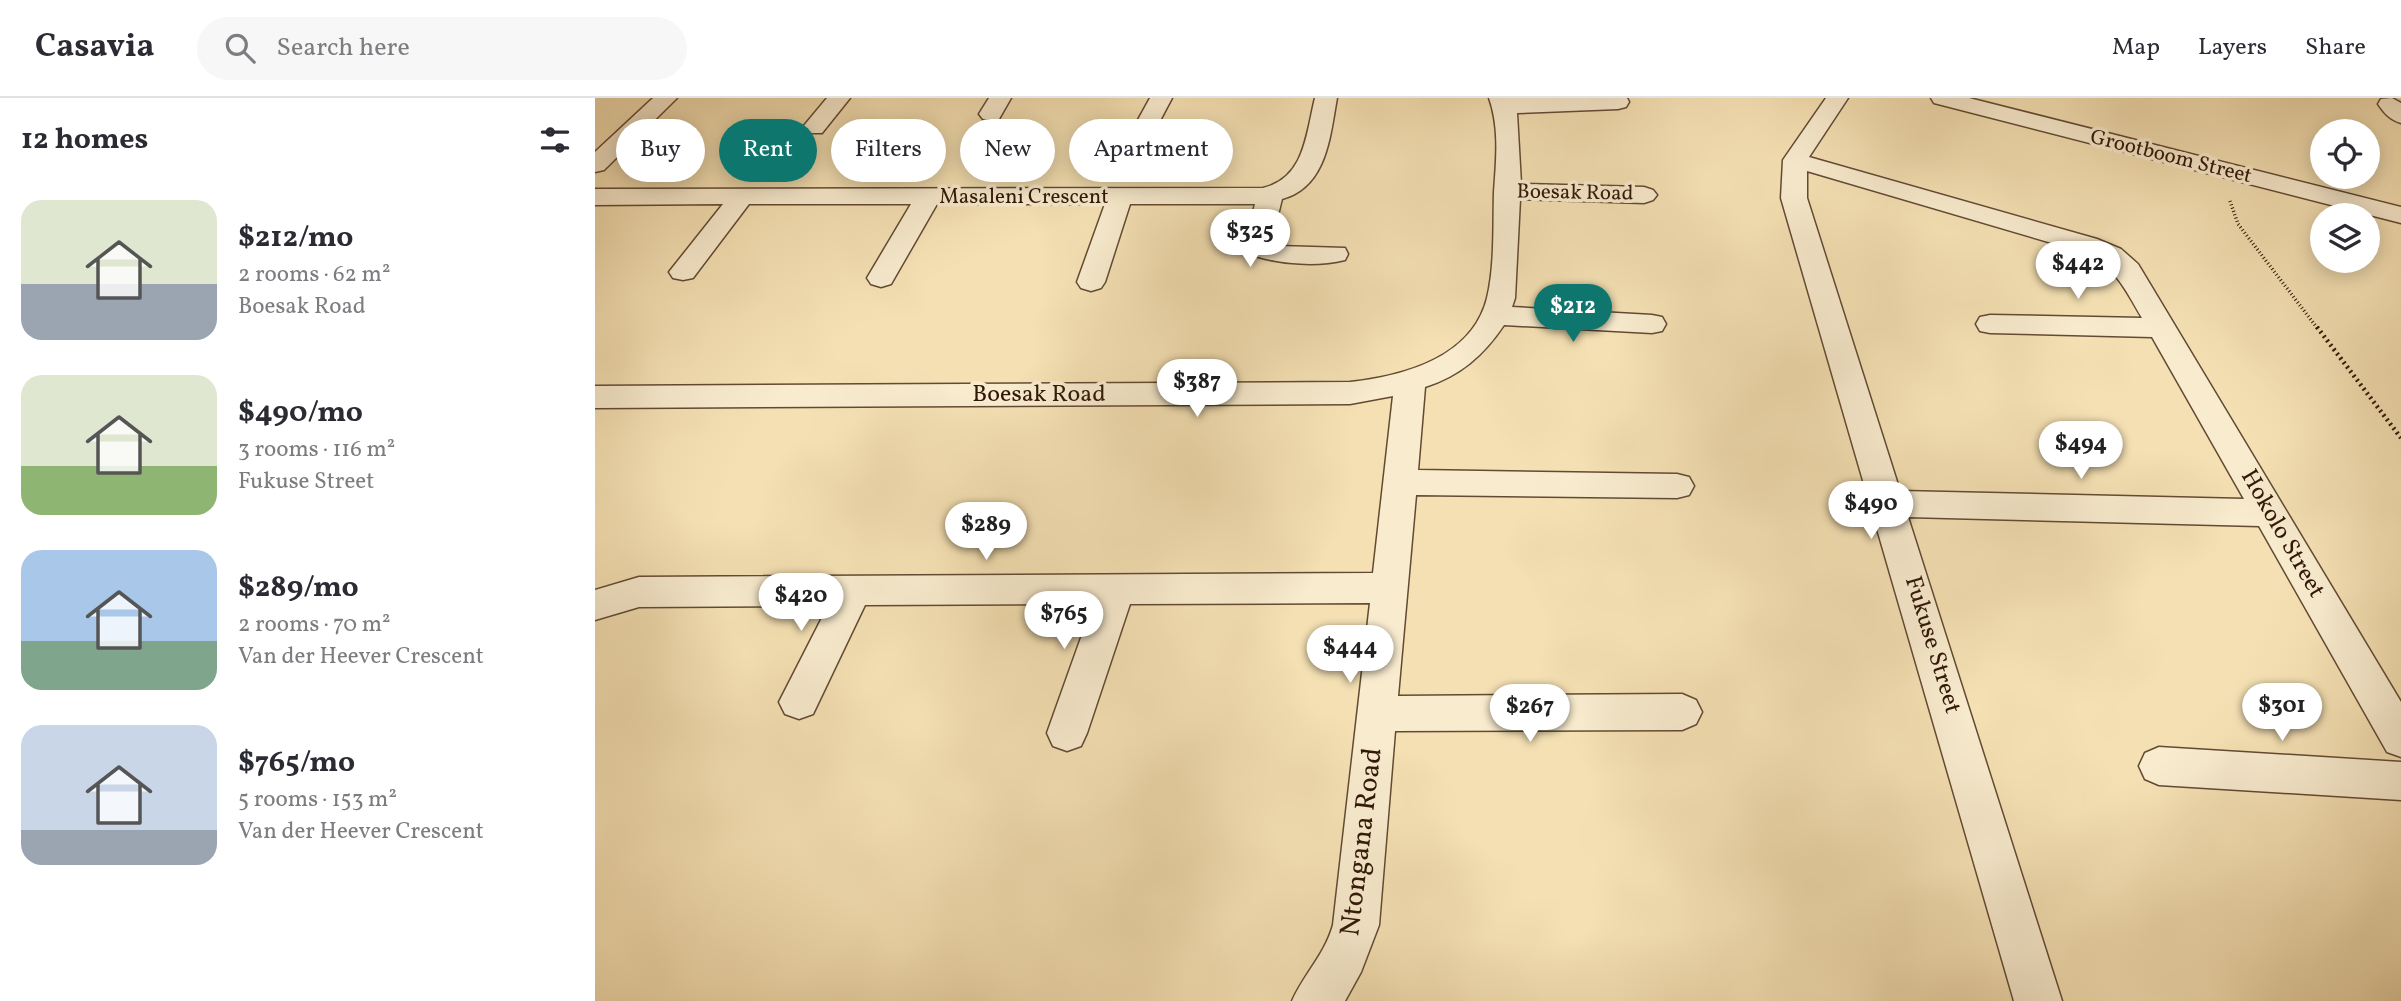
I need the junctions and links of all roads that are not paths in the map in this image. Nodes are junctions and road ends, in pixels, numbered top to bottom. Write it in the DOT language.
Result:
graph roads {
  1 [pos="666,98"];
  2 [pos="839,98"];
  3 [pos="1161,98"];
  4 [pos="1326,98"];
  5 [pos="1837,98"];
  6 [pos="1942,98"];
  7 [pos="1618,102"];
  8 [pos="1503,103"];
  9 [pos="1150,119"];
  10 [pos="817,124"];
  11 [pos="1795,160"];
  12 [pos="595,165"];
  13 [pos="1506,191"];
  14 [pos="1270,195"];
  15 [pos="1644,195"];
  16 [pos="1120,196"];
  17 [pos="928,197"];
  18 [pos="595,198"];
  19 [pos="741,198"];
  20 [pos="2401,215"];
  21 [pos="1335,254"];
  22 [pos="683,272"];
  23 [pos="881,278"];
  24 [pos="1091,282"];
  25 [pos="1496,315"];
  26 [pos="1652,324"];
  27 [pos="1990,324"];
  28 [pos="2164,328"];
  29 [pos="1410,382"];
  30 [pos="595,397"];
  31 [pos="1400,482"];
  32 [pos="1677,486"];
  33 [pos="1889,504"];
  34 [pos="2270,513"];
  35 [pos="1389,587"];
  36 [pos="1117,589"];
  37 [pos="855,591"];
  38 [pos="595,605"];
  39 [pos="799,702"];
  40 [pos="1682,712"];
  41 [pos="1377,714"];
  42 [pos="1067,733"];
  43 [pos="2401,739"];
  44 [pos="2159,766"];
  45 [pos="2401,781"];
  46 [pos="1316,1001"];
  47 [pos="2038,1001"];
  1 -- 12 [label="street"];
  2 -- 10 [label="street"];
  3 -- 9 [label="street"];
  4 -- 14 [label="street, Masaleni Crescent"];
  5 -- 11 [label="street"];
  6 -- 20 [label="street, Grootboom Street"];
  7 -- 8 [label="street, Boesak Road"];
  8 -- 13 [label="street, Boesak Road"];
  11 -- 28 [label="street, Hokolo Street"];
  11 -- 33 [label="street, Fukuse Street"];
  13 -- 15 [label="street, Boesak Road"];
  13 -- 25 [label="street, Boesak Road"];
  14 -- 16 [label="street, Masaleni Crescent"];
  14 -- 21 [label="street"];
  16 -- 17 [label="street, Masaleni Crescent"];
  16 -- 24 [label="street, Masaleni Crescent"];
  17 -- 19 [label="street, Masaleni Crescent"];
  17 -- 23 [label="street, Masaleni Crescent"];
  18 -- 19 [label="street, Masaleni Crescent"];
  19 -- 22 [label="street"];
  25 -- 26 [label="street"];
  25 -- 29 [label="street, Boesak Road"];
  27 -- 28 [label="street"];
  28 -- 34 [label="street, Hokolo Street"];
  29 -- 30 [label="street, Boesak Road"];
  29 -- 31 [label="street, Ntongana Road"];
  31 -- 32 [label="street"];
  31 -- 35 [label="street, Ntongana Road"];
  33 -- 34 [label="street"];
  33 -- 47 [label="street, Fukuse Street"];
  34 -- 43 [label="street, Hokolo Street"];
  35 -- 36 [label="street"];
  35 -- 41 [label="street, Ntongana Road"];
  36 -- 37 [label="street"];
  36 -- 42 [label="street"];
  37 -- 38 [label="street"];
  37 -- 39 [label="street"];
  40 -- 41 [label="street, Ntongana Road"];
  41 -- 46 [label="street, Ntongana Road"];
  44 -- 45 [label="street"];
}
